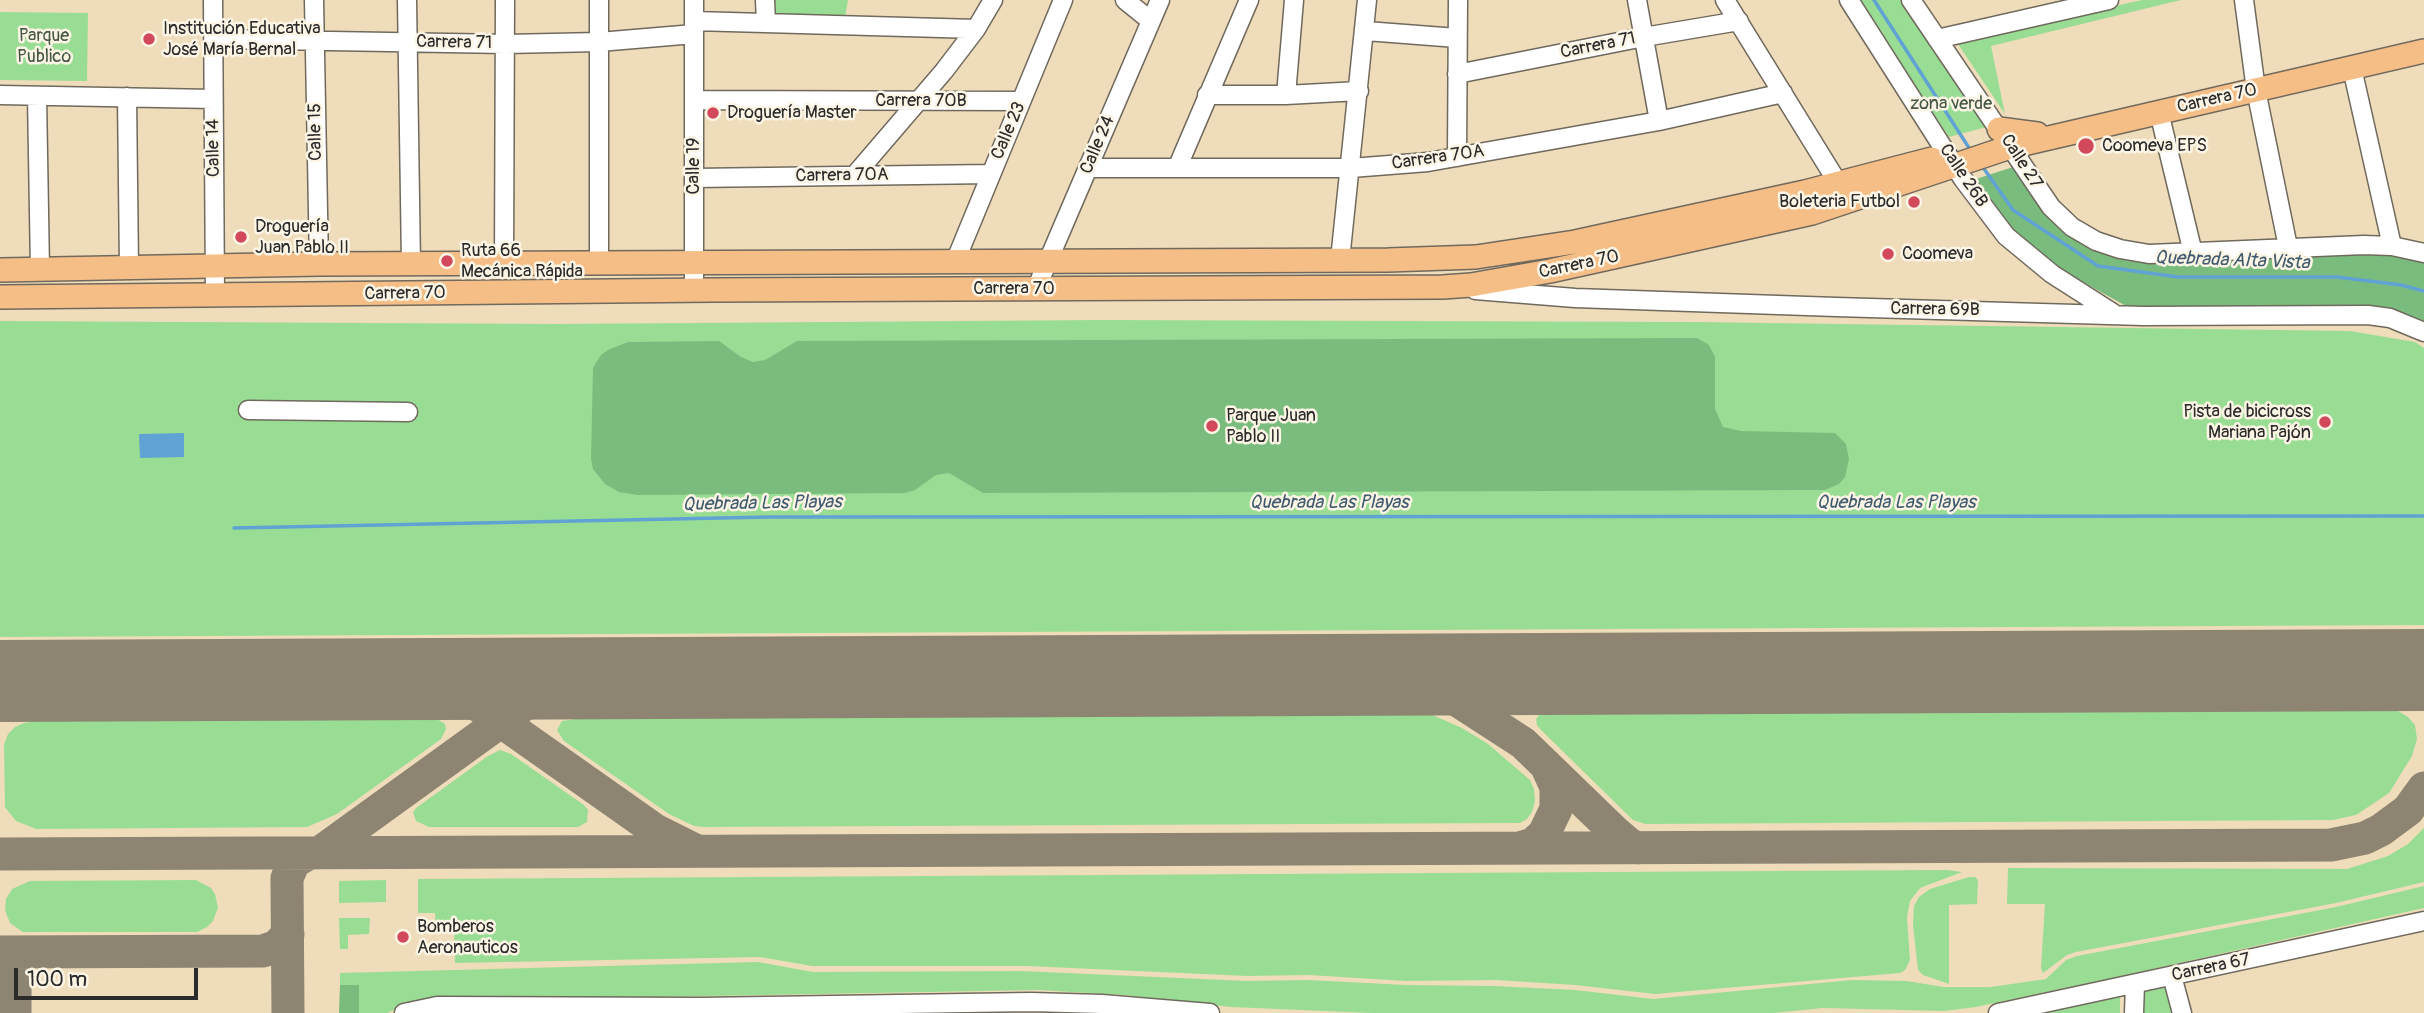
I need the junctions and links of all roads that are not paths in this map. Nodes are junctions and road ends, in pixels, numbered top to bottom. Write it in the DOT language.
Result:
graph roads {
  1 [pos="213,0"];
  2 [pos="224,0"];
  3 [pos="314,0"];
  4 [pos="407,0"];
  5 [pos="505,0"];
  6 [pos="599,0"];
  7 [pos="694,0"];
  8 [pos="765,0"];
  9 [pos="993,0"];
  10 [pos="1063,0"];
  11 [pos="1125,0"];
  12 [pos="1160,0"];
  13 [pos="1249,0"];
  14 [pos="1294,0"];
  15 [pos="1367,0"];
  16 [pos="1458,0"];
  17 [pos="1637,0"];
  18 [pos="1725,0"];
  19 [pos="1849,0"];
  20 [pos="1912,0"];
  21 [pos="2109,0"];
  22 [pos="2244,0"];
  23 [pos="2072,4"];
  24 [pos="1151,20"];
  25 [pos="1739,21"];
  26 [pos="766,23"];
  27 [pos="694,28"];
  28 [pos="975,29"];
  29 [pos="1366,31"];
  30 [pos="1644,37"];
  31 [pos="1457,38"];
  32 [pos="219,39"];
  33 [pos="1937,39"];
  34 [pos="314,41"];
  35 [pos="599,42"];
  36 [pos="406,43"];
  37 [pos="506,44"];
  38 [pos="2424,51"];
  39 [pos="2352,68"];
  40 [pos="1457,74"];
  41 [pos="2256,90"];
  42 [pos="1359,91"];
  43 [pos="1783,93"];
  44 [pos="0,95"];
  45 [pos="1208,95"];
  46 [pos="1286,95"];
  47 [pos="37,96"];
  48 [pos="127,97"];
  49 [pos="213,99"];
  50 [pos="694,100"];
  51 [pos="918,101"];
  52 [pos="1021,101"];
  53 [pos="2160,113"];
  54 [pos="1659,121"];
  55 [pos="2005,138"];
  56 [pos="1457,157"];
  57 [pos="1967,157"];
  58 [pos="1178,166"];
  59 [pos="1088,168"];
  60 [pos="1351,168"];
  61 [pos="991,174"];
  62 [pos="854,176"];
  63 [pos="694,178"];
  64 [pos="1838,183"];
  65 [pos="2392,246"];
  66 [pos="2288,247"];
  67 [pos="2193,253"];
  68 [pos="2424,253"];
  69 [pos="1340,260"];
  70 [pos="1048,261"];
  71 [pos="955,262"];
  72 [pos="504,263"];
  73 [pos="598,263"];
  74 [pos="694,263"];
  75 [pos="319,264"];
  76 [pos="411,264"];
  77 [pos="220,266"];
  78 [pos="130,268"];
  79 [pos="0,270"];
  80 [pos="40,270"];
  81 [pos="1443,287"];
  82 [pos="1036,289"];
  83 [pos="694,291"];
  84 [pos="221,296"];
  85 [pos="0,297"];
  86 [pos="2115,315"];
  87 [pos="2424,331"];
  88 [pos="248,410"];
  89 [pos="408,412"];
  90 [pos="2424,921"];
  91 [pos="2172,976"];
  92 [pos="2136,984"];
  93 [pos="1037,1008"];
  94 [pos="552,1010"];
  95 [pos="405,1012"];
  96 [pos="1210,1013"];
  97 [pos="1998,1013"];
  98 [pos="2134,1013"];
  99 [pos="2182,1013"];
  1 -- 32 [label="street, Calle 14"];
  2 -- 32 [label="street, Calle 14"];
  3 -- 34 [label="street, Calle 15"];
  4 -- 36 [label="street"];
  5 -- 37 [label="street"];
  6 -- 35 [label="street"];
  7 -- 27 [label="street, Calle 19"];
  8 -- 26 [label="street"];
  9 -- 28 [label="street"];
  10 -- 52 [label="street, Calle 23"];
  11 -- 24 [label="street"];
  12 -- 24 [label="street, Calle 24"];
  13 -- 45 [label="street"];
  14 -- 46 [label="street"];
  15 -- 29 [label="street"];
  16 -- 31 [label="street"];
  17 -- 30 [label="street"];
  18 -- 25 [label="street"];
  19 -- 57 [label="street, Calle 26B"];
  20 -- 33 [label="street, Calle 27"];
  21 -- 23 [label="street"];
  22 -- 41 [label="street"];
  23 -- 33 [label="street"];
  24 -- 59 [label="street, Calle 24"];
  25 -- 30 [label="street, Carrera 71"];
  25 -- 43 [label="street"];
  26 -- 27 [label="street, Carrera 71"];
  26 -- 28 [label="street, Carrera 71"];
  27 -- 35 [label="street, Carrera 71"];
  27 -- 50 [label="street, Calle 19"];
  28 -- 51 [label="street"];
  29 -- 31 [label="street"];
  29 -- 42 [label="street"];
  30 -- 40 [label="street, Carrera 71"];
  30 -- 54 [label="street"];
  31 -- 40 [label="street"];
  32 -- 34 [label="street, Carrera 71"];
  32 -- 49 [label="street, Calle 14"];
  32 -- 77 [label="street, Calle 14"];
  33 -- 55 [label="street, Calle 27"];
  34 -- 36 [label="street, Carrera 71"];
  34 -- 75 [label="street, Calle 15"];
  35 -- 37 [label="street, Carrera 71"];
  35 -- 73 [label="street"];
  36 -- 37 [label="street, Carrera 71"];
  36 -- 76 [label="street"];
  37 -- 72 [label="street"];
  38 -- 39 [label="main road, Carrera 70"];
  39 -- 41 [label="main road, Carrera 70"];
  39 -- 65 [label="street"];
  40 -- 56 [label="street"];
  41 -- 53 [label="main road, Carrera 70"];
  41 -- 66 [label="street"];
  42 -- 46 [label="street"];
  42 -- 60 [label="street"];
  43 -- 54 [label="street, Carrera 70A"];
  43 -- 64 [label="street"];
  44 -- 47 [label="street"];
  45 -- 46 [label="street"];
  45 -- 58 [label="street"];
  47 -- 48 [label="street"];
  47 -- 80 [label="street"];
  48 -- 49 [label="street"];
  48 -- 78 [label="street"];
  49 -- 77 [label="street, Calle 14"];
  50 -- 51 [label="street, Carrera 70B"];
  50 -- 63 [label="street, Calle 19"];
  51 -- 52 [label="street, Carrera 70B"];
  51 -- 62 [label="street"];
  52 -- 61 [label="street, Calle 23"];
  53 -- 55 [label="main road, Carrera 70"];
  53 -- 67 [label="street"];
  54 -- 56 [label="street, Carrera 70A"];
  55 -- 57 [label="main road, Carrera 70"];
  55 -- 67 [label="street, Calle 27"];
  56 -- 60 [label="street, Carrera 70A"];
  57 -- 64 [label="main road, Carrera 70"];
  57 -- 81 [label="main road, Carrera 70"];
  57 -- 86 [label="street, Calle 26B"];
  58 -- 59 [label="street, Carrera 70A"];
  58 -- 60 [label="street, Carrera 70A"];
  59 -- 70 [label="street, Calle 24"];
  60 -- 69 [label="street"];
  61 -- 62 [label="street, Carrera 70A"];
  61 -- 71 [label="street, Calle 23"];
  62 -- 63 [label="street, Carrera 70A"];
  63 -- 74 [label="street, Calle 19"];
  64 -- 69 [label="main road, Carrera 70"];
  65 -- 66 [label="street"];
  65 -- 68 [label="street"];
  66 -- 67 [label="street"];
  69 -- 70 [label="main road, Carrera 70"];
  70 -- 71 [label="main road, Carrera 70"];
  70 -- 82 [label="street, Calle 24"];
  71 -- 74 [label="main road, Carrera 70"];
  72 -- 73 [label="main road, Carrera 70"];
  72 -- 76 [label="main road, Carrera 70"];
  73 -- 74 [label="main road, Carrera 70"];
  74 -- 83 [label="street, Calle 19"];
  75 -- 76 [label="main road, Carrera 70"];
  75 -- 77 [label="main road, Carrera 70"];
  77 -- 78 [label="main road, Carrera 70"];
  77 -- 84 [label="street, Calle 14"];
  78 -- 80 [label="main road, Carrera 70"];
  79 -- 80 [label="main road, Carrera 70"];
  81 -- 82 [label="main road, Carrera 70"];
  81 -- 86 [label="street, Carrera 69B"];
  82 -- 83 [label="main road, Carrera 70"];
  83 -- 84 [label="main road, Carrera 70"];
  84 -- 85 [label="main road, Carrera 70"];
  86 -- 87 [label="street, Carrera 69B"];
  88 -- 89 [label="street"];
  90 -- 91 [label="street, Carrera 67"];
  91 -- 92 [label="street, Carrera 67"];
  91 -- 99 [label="street"];
  92 -- 97 [label="street, Carrera 67"];
  92 -- 98 [label="street"];
  93 -- 94 [label="street"];
  93 -- 96 [label="street"];
  94 -- 95 [label="street"];
}
